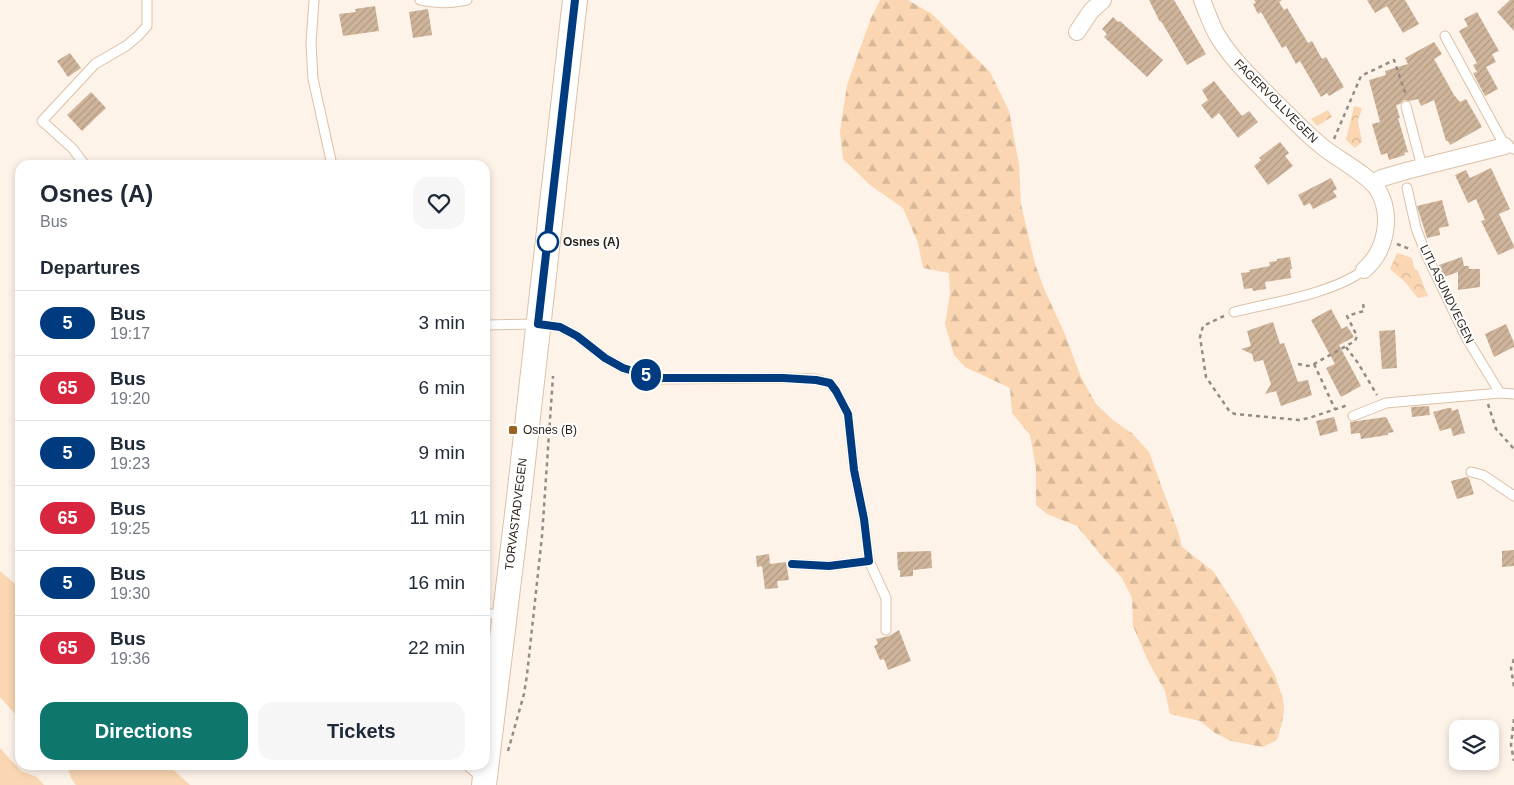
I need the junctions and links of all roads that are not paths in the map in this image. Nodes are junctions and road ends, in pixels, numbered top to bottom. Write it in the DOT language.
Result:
graph roads {
  1 [pos="147,0"];
  2 [pos="314,0"];
  3 [pos="420,0"];
  4 [pos="467,0"];
  5 [pos="575,0"];
  6 [pos="1102,0"];
  7 [pos="1202,0"];
  8 [pos="1077,32"];
  9 [pos="1445,36"];
  10 [pos="1406,106"];
  11 [pos="1510,148"];
  12 [pos="81,160"];
  13 [pos="331,160"];
  14 [pos="1422,167"];
  15 [pos="1372,183"];
  16 [pos="1407,188"];
  17 [pos="1364,270"];
  18 [pos="1234,312"];
  19 [pos="538,324"];
  20 [pos="490,325"];
  21 [pos="1500,393"];
  22 [pos="1514,394"];
  23 [pos="1353,416"];
  24 [pos="1471,472"];
  25 [pos="1514,496"];
  26 [pos="869,561"];
  27 [pos="792,564"];
  28 [pos="495,614"];
  29 [pos="886,630"];
  30 [pos="490,664"];
  1 -- 12 [label="lane"];
  2 -- 13 [label="lane"];
  3 -- 4 [label="lane"];
  5 -- 19 [label="main road, TORVASTADVEGEN"];
  6 -- 8 [label="street"];
  7 -- 15 [label="street, FAGERVOLLVEGEN"];
  9 -- 11 [label="lane"];
  10 -- 14 [label="lane"];
  11 -- 14 [label="street"];
  14 -- 15 [label="street"];
  15 -- 17 [label="street, FAGERVOLLVEGEN"];
  16 -- 21 [label="lane, LITLASUNDVEGEN"];
  17 -- 18 [label="lane, FAGERVOLLVEGEN"];
  19 -- 20 [label="lane"];
  19 -- 26 [label="lane"];
  19 -- 28 [label="main road, TORVASTADVEGEN"];
  21 -- 22 [label="lane"];
  21 -- 23 [label="lane"];
  24 -- 25 [label="lane"];
  26 -- 27 [label="lane"];
  26 -- 29 [label="lane"];
  28 -- 30 [label="main road, TORVASTADVEGEN"];
}
